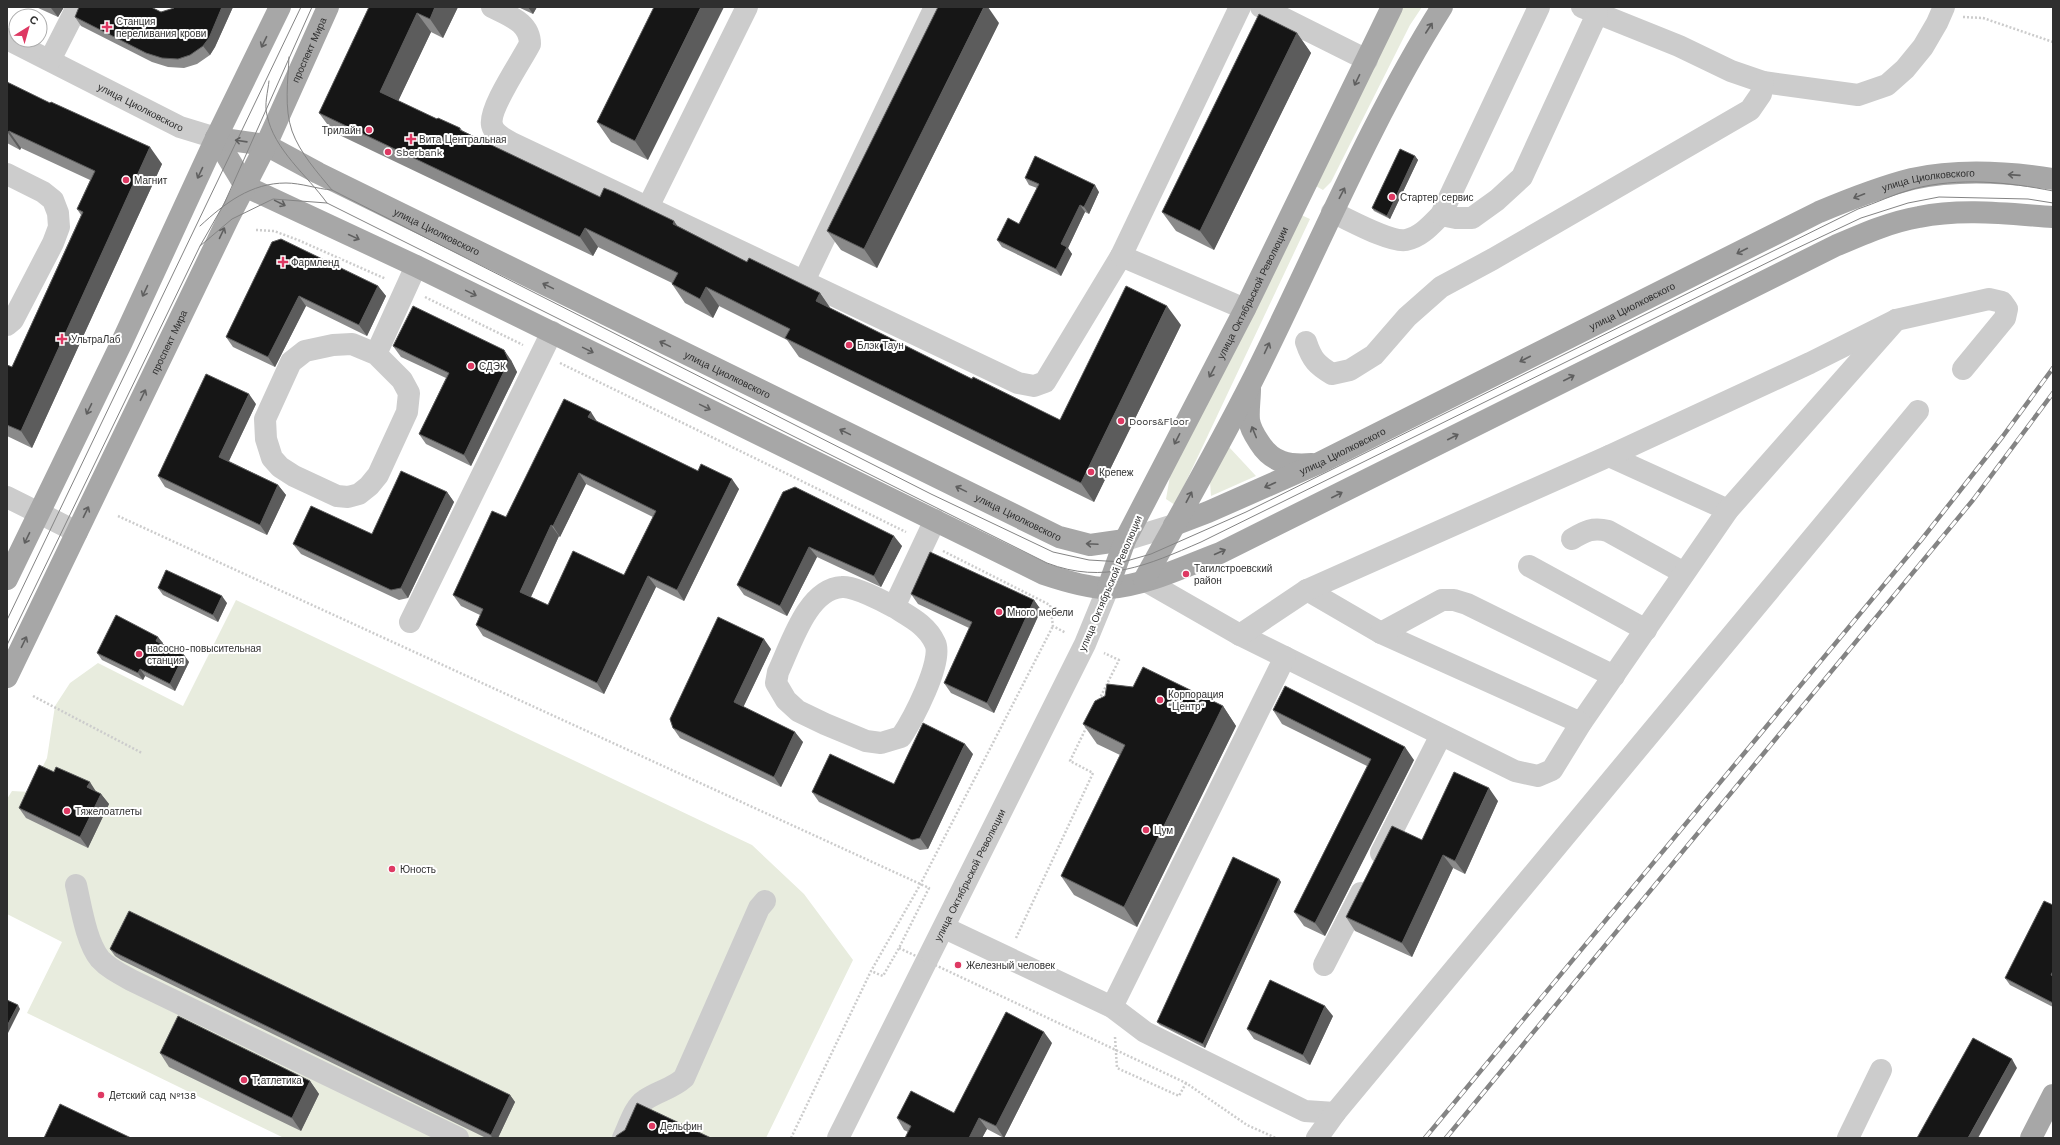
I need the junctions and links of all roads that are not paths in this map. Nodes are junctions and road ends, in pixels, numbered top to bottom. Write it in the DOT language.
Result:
graph roads {
  1 [pos="77,7"];
  2 [pos="280,7"];
  3 [pos="328,7"];
  4 [pos="492,7"];
  5 [pos="747,7"];
  6 [pos="935,7"];
  7 [pos="1240,7"];
  8 [pos="1262,7"];
  9 [pos="1392,7"];
  10 [pos="1442,7"];
  11 [pos="1539,7"];
  12 [pos="1589,11"];
  13 [pos="1941,15"];
  14 [pos="7,39"];
  15 [pos="50,60"];
  16 [pos="1367,60"];
  17 [pos="1763,82"];
  18 [pos="216,138"];
  19 [pos="266,145"];
  20 [pos="7,174"];
  21 [pos="2053,179"];
  22 [pos="245,186"];
  23 [pos="1300,198"];
  24 [pos="648,208"];
  25 [pos="1332,212"];
  26 [pos="1441,215"];
  27 [pos="2053,217"];
  28 [pos="1121,256"];
  29 [pos="416,266"];
  30 [pos="804,281"];
  31 [pos="1245,309"];
  32 [pos="1896,320"];
  33 [pos="7,326"];
  34 [pos="552,332"];
  35 [pos="1306,342"];
  36 [pos="376,354"];
  37 [pos="1963,370"];
  38 [pos="1251,383"];
  39 [pos="1918,411"];
  40 [pos="1609,456"];
  41 [pos="1319,463"];
  42 [pos="7,497"];
  43 [pos="1728,510"];
  44 [pos="39,513"];
  45 [pos="935,520"];
  46 [pos="1174,525"];
  47 [pos="77,532"];
  48 [pos="1572,539"];
  49 [pos="1125,540"];
  50 [pos="1529,566"];
  51 [pos="1684,573"];
  52 [pos="7,579"];
  53 [pos="1144,580"];
  54 [pos="1108,588"];
  55 [pos="1307,590"];
  56 [pos="894,606"];
  57 [pos="410,622"];
  58 [pos="1646,630"];
  59 [pos="1382,633"];
  60 [pos="1240,635"];
  61 [pos="1285,657"];
  62 [pos="1614,676"];
  63 [pos="7,677"];
  64 [pos="1581,723"];
  65 [pos="1441,735"];
  66 [pos="76,885"];
  67 [pos="765,901"];
  68 [pos="944,928"];
  69 [pos="1324,966"];
  70 [pos="1112,1007"];
  71 [pos="1880,1070"];
  72 [pos="2053,1095"];
  73 [pos="1335,1113"];
  74 [pos="458,1138"];
  75 [pos="623,1138"];
  76 [pos="838,1138"];
  77 [pos="1317,1138"];
  78 [pos="1848,1138"];
  79 [pos="2031,1138"];
  1 -- 15 [label="street"];
  2 -- 18 [label="main road, one-way"];
  3 -- 19 [label="main road, проспект Мира"];
  4 -- 24 [label="street"];
  5 -- 24 [label="street"];
  6 -- 30 [label="street"];
  7 -- 28 [label="street"];
  8 -- 16 [label="street"];
  9 -- 16 [label="main road, улица Октябрьской Революции"];
  25 -- 10 [label="main road, one-way"];
  11 -- 26 [label="street"];
  12 -- 17 [label="street"];
  12 -- 26 [label="street"];
  13 -- 17 [label="street"];
  14 -- 15 [label="street, улица Циолковского"];
  15 -- 18 [label="street, улица Циолковского"];
  16 -- 23 [label="main road, улица Октябрьской Революции, one-way"];
  17 -- 35 [label="street"];
  19 -- 18 [label="main road, улица Циолковского, one-way"];
  18 -- 22 [label="main road"];
  18 -- 44 [label="main road, one-way"];
  19 -- 22 [label="main road, проспект Мира"];
  49 -- 19 [label="main road, улица Циолковского, one-way"];
  20 -- 33 [label="street"];
  21 -- 41 [label="main road, улица Циолковского, one-way"];
  22 -- 29 [label="main road, one-way"];
  47 -- 22 [label="main road, проспект Мира, one-way"];
  23 -- 25 [label="main road"];
  23 -- 31 [label="main road, улица Октябрьской Революции"];
  24 -- 30 [label="street"];
  25 -- 26 [label="street"];
  38 -- 25 [label="main road, one-way"];
  53 -- 27 [label="main road, one-way"];
  28 -- 30 [label="street"];
  28 -- 31 [label="street"];
  29 -- 34 [label="main road, one-way"];
  29 -- 36 [label="street"];
  31 -- 49 [label="main road, улица Октябрьской Революции, one-way"];
  32 -- 37 [label="street"];
  32 -- 40 [label="street"];
  32 -- 43 [label="street"];
  34 -- 45 [label="main road, one-way"];
  34 -- 57 [label="street"];
  36 -- 36 [label="street"];
  41 -- 38 [label="main road, one-way"];
  46 -- 38 [label="main road, one-way"];
  39 -- 73 [label="street"];
  40 -- 43 [label="street"];
  40 -- 55 [label="street"];
  41 -- 46 [label="main road, улица Циолковского, one-way"];
  42 -- 44 [label="street"];
  43 -- 51 [label="street"];
  44 -- 47 [label="street"];
  44 -- 52 [label="main road, one-way"];
  45 -- 54 [label="main road"];
  45 -- 56 [label="street"];
  46 -- 49 [label="street, улица Циолковского"];
  46 -- 53 [label="main road"];
  63 -- 47 [label="main road, проспект Мира, one-way"];
  48 -- 51 [label="street"];
  49 -- 54 [label="main road, улица Октябрьской Революции"];
  50 -- 58 [label="street"];
  51 -- 58 [label="street"];
  53 -- 54 [label="main road"];
  53 -- 60 [label="street"];
  54 -- 68 [label="street, улица Октябрьской Революции"];
  55 -- 59 [label="street"];
  55 -- 60 [label="street"];
  56 -- 56 [label="street"];
  58 -- 62 [label="street"];
  59 -- 62 [label="street"];
  59 -- 64 [label="street"];
  60 -- 61 [label="street"];
  61 -- 65 [label="street"];
  61 -- 70 [label="street"];
  62 -- 64 [label="street"];
  64 -- 65 [label="street"];
  65 -- 69 [label="street"];
  66 -- 74 [label="street"];
  67 -- 75 [label="street"];
  68 -- 70 [label="street"];
  68 -- 76 [label="street, улица Октябрьской Революции"];
  70 -- 73 [label="street"];
  71 -- 78 [label="street"];
  72 -- 79 [label="main road"];
  73 -- 77 [label="street"];
}
